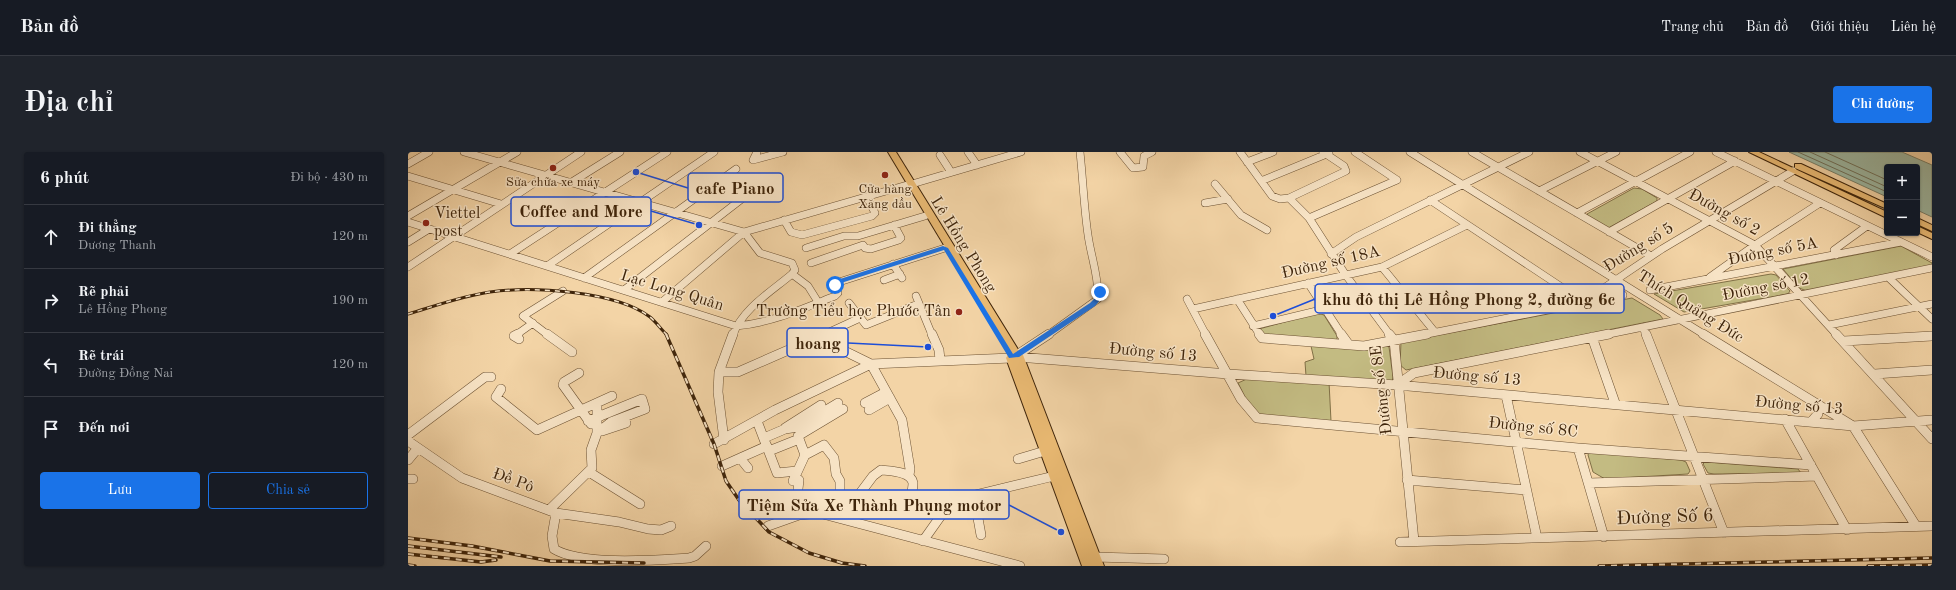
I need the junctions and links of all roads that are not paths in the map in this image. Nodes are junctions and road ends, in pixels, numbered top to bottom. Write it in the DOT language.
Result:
graph roads {
  1 [pos="429,152"];
  2 [pos="464,152"];
  3 [pos="517,152"];
  4 [pos="581,152"];
  5 [pos="620,152"];
  6 [pos="667,152"];
  7 [pos="714,152"];
  8 [pos="757,152"];
  9 [pos="783,152"];
  10 [pos="886,152"];
  11 [pos="892,152"];
  12 [pos="968,152"];
  13 [pos="1021,152"];
  14 [pos="1080,152"];
  15 [pos="1120,152"];
  16 [pos="1152,152"];
  17 [pos="1240,152"];
  18 [pos="1273,152"];
  19 [pos="1355,152"];
  20 [pos="1410,152"];
  21 [pos="1472,152"];
  22 [pos="1529,152"];
  23 [pos="1580,152"];
  24 [pos="1616,152"];
  25 [pos="1690,152"];
  26 [pos="1716,152"];
  27 [pos="1753,152"];
  28 [pos="1769,152"];
  29 [pos="1327,153"];
  30 [pos="1002,154"];
  31 [pos="940,155"];
  32 [pos="1598,161"];
  33 [pos="1735,161"];
  34 [pos="500,162"];
  35 [pos="1247,162"];
  36 [pos="408,164"];
  37 [pos="977,165"];
  38 [pos="1497,167"];
  39 [pos="736,169"];
  40 [pos="1793,171"];
  41 [pos="951,172"];
  42 [pos="545,175"];
  43 [pos="408,176"];
  44 [pos="1261,181"];
  45 [pos="1776,181"];
  46 [pos="572,182"];
  47 [pos="1635,182"];
  48 [pos="909,184"];
  49 [pos="1215,184"];
  50 [pos="1463,184"];
  51 [pos="453,190"];
  52 [pos="606,191"];
  53 [pos="1539,191"];
  54 [pos="867,196"];
  55 [pos="743,198"];
  56 [pos="1290,198"];
  57 [pos="1668,198"];
  58 [pos="1228,199"];
  59 [pos="1430,200"];
  60 [pos="640,201"];
  61 [pos="1205,203"];
  62 [pos="1820,203"];
  63 [pos="501,204"];
  64 [pos="1884,206"];
  65 [pos="676,212"];
  66 [pos="1577,213"];
  67 [pos="1884,214"];
  68 [pos="408,216"];
  69 [pos="925,216"];
  70 [pos="1309,218"];
  71 [pos="784,220"];
  72 [pos="1710,221"];
  73 [pos="408,222"];
  74 [pos="712,222"];
  75 [pos="1920,222"];
  76 [pos="894,225"];
  77 [pos="1467,225"];
  78 [pos="1867,226"];
  79 [pos="1932,228"];
  80 [pos="429,229"];
  81 [pos="1267,230"];
  82 [pos="1920,230"];
  83 [pos="744,232"];
  84 [pos="1609,232"];
  85 [pos="452,236"];
  86 [pos="858,236"];
  87 [pos="1932,236"];
  88 [pos="408,242"];
  89 [pos="1901,242"];
  90 [pos="863,245"];
  91 [pos="1755,245"];
  92 [pos="948,247"];
  93 [pos="806,248"];
  94 [pos="510,254"];
  95 [pos="1331,254"];
  96 [pos="1836,255"];
  97 [pos="1651,256"];
  98 [pos="1932,257"];
  99 [pos="811,263"];
  100 [pos="893,264"];
  101 [pos="547,266"];
  102 [pos="1775,266"];
  103 [pos="408,267"];
  104 [pos="1382,267"];
  105 [pos="1932,268"];
  106 [pos="792,274"];
  107 [pos="1345,274"];
  108 [pos="584,278"];
  109 [pos="1616,278"];
  110 [pos="1889,278"];
  111 [pos="1708,279"];
  112 [pos="884,280"];
  113 [pos="1308,283"];
  114 [pos="624,290"];
  115 [pos="1650,290"];
  116 [pos="563,291"];
  117 [pos="1623,295"];
  118 [pos="1801,295"];
  119 [pos="1187,299"];
  120 [pos="1237,299"];
  121 [pos="662,302"];
  122 [pos="818,302"];
  123 [pos="1584,302"];
  124 [pos="849,303"];
  125 [pos="1932,304"];
  126 [pos="1919,306"];
  127 [pos="1193,309"];
  128 [pos="1325,309"];
  129 [pos="860,318"];
  130 [pos="1682,319"];
  131 [pos="1932,319"];
  132 [pos="533,323"];
  133 [pos="1829,325"];
  134 [pos="736,326"];
  135 [pos="1253,326"];
  136 [pos="1643,327"];
  137 [pos="1434,331"];
  138 [pos="1932,336"];
  139 [pos="816,337"];
  140 [pos="1592,337"];
  141 [pos="519,339"];
  142 [pos="1394,340"];
  143 [pos="1844,341"];
  144 [pos="1349,345"];
  145 [pos="572,352"];
  146 [pos="1015,357"];
  147 [pos="940,360"];
  148 [pos="871,364"];
  149 [pos="1932,370"];
  150 [pos="719,372"];
  151 [pos="579,373"];
  152 [pos="1228,374"];
  153 [pos="1875,374"];
  154 [pos="491,377"];
  155 [pos="1398,385"];
  156 [pos="501,389"];
  157 [pos="888,395"];
  158 [pos="1506,395"];
  159 [pos="612,396"];
  160 [pos="1812,400"];
  161 [pos="1615,403"];
  162 [pos="597,404"];
  163 [pos="821,405"];
  164 [pos="867,406"];
  165 [pos="1676,410"];
  166 [pos="580,411"];
  167 [pos="592,419"];
  168 [pos="1785,419"];
  169 [pos="1932,420"];
  170 [pos="1916,421"];
  171 [pos="757,422"];
  172 [pos="1811,422"];
  173 [pos="1853,426"];
  174 [pos="785,428"];
  175 [pos="1402,431"];
  176 [pos="598,433"];
  177 [pos="408,435"];
  178 [pos="799,439"];
  179 [pos="1931,439"];
  180 [pos="724,440"];
  181 [pos="408,441"];
  182 [pos="1515,441"];
  183 [pos="714,444"];
  184 [pos="767,445"];
  185 [pos="418,448"];
  186 [pos="1578,448"];
  187 [pos="1045,451"];
  188 [pos="805,455"];
  189 [pos="1692,456"];
  190 [pos="740,458"];
  191 [pos="1018,458"];
  192 [pos="408,460"];
  193 [pos="1811,465"];
  194 [pos="722,466"];
  195 [pos="748,468"];
  196 [pos="797,471"];
  197 [pos="589,472"];
  198 [pos="909,475"];
  199 [pos="1054,476"];
  200 [pos="1817,476"];
  201 [pos="1407,480"];
  202 [pos="1702,480"];
  203 [pos="1589,483"];
  204 [pos="798,489"];
  205 [pos="840,490"];
  206 [pos="1526,490"];
  207 [pos="861,492"];
  208 [pos="974,496"];
  209 [pos="952,500"];
  210 [pos="640,504"];
  211 [pos="553,512"];
  212 [pos="670,526"];
  213 [pos="768,526"];
  214 [pos="1916,526"];
  215 [pos="1932,526"];
  216 [pos="1847,530"];
  217 [pos="1724,533"];
  218 [pos="981,535"];
  219 [pos="1604,537"];
  220 [pos="1537,538"];
  221 [pos="923,541"];
  222 [pos="1414,541"];
  223 [pos="1400,542"];
  224 [pos="706,546"];
  225 [pos="1164,559"];
  226 [pos="1097,564"];
  227 [pos="1020,566"];
  228 [pos="1088,566"];
  1 -- 36 [label="street"];
  2 -- 34 [label="street"];
  3 -- 34 [label="street"];
  4 -- 42 [label="street"];
  5 -- 46 [label="street"];
  6 -- 52 [label="street"];
  7 -- 60 [label="street"];
  8 -- 9 [label="street"];
  10 -- 48 [label="main road, Lê Hồng Phong"];
  11 -- 48 [label="main road, Lê Hồng Phong"];
  12 -- 37 [label="street"];
  13 -- 30 [label="street"];
  14 -- 146 [label="street"];
  15 -- 16 [label="street"];
  17 -- 35 [label="street"];
  18 -- 35 [label="street"];
  19 -- 70 [label="street"];
  20 -- 50 [label="street, Thích Quảng Đức"];
  21 -- 38 [label="street"];
  22 -- 38 [label="street"];
  23 -- 32 [label="street, Đường số 2"];
  24 -- 32 [label="street"];
  25 -- 47 [label="street"];
  26 -- 33 [label="street"];
  27 -- 40 [label="main road"];
  28 -- 64 [label="main road"];
  29 -- 44 [label="street"];
  29 -- 56 [label="street"];
  30 -- 37 [label="street"];
  31 -- 41 [label="street"];
  32 -- 47 [label="street, Đường số 2"];
  32 -- 53 [label="street"];
  33 -- 45 [label="street"];
  33 -- 57 [label="street"];
  34 -- 42 [label="street"];
  34 -- 51 [label="street"];
  35 -- 44 [label="street"];
  37 -- 41 [label="street"];
  38 -- 50 [label="street"];
  38 -- 53 [label="street"];
  39 -- 65 [label="street"];
  40 -- 45 [label="street, Đường số 5"];
  40 -- 67 [label="main road"];
  41 -- 48 [label="street"];
  42 -- 46 [label="street"];
  42 -- 63 [label="street"];
  43 -- 51 [label="street"];
  44 -- 56 [label="street"];
  45 -- 62 [label="street"];
  45 -- 72 [label="street, Đường số 5"];
  46 -- 52 [label="street"];
  47 -- 57 [label="street, Đường số 2"];
  47 -- 66 [label="street"];
  48 -- 54 [label="street"];
  48 -- 69 [label="main road, Lê Hồng Phong"];
  48 -- 92 [label="main road, Lê Hồng Phong"];
  49 -- 58 [label="street"];
  50 -- 59 [label="street"];
  50 -- 109 [label="street, Thích Quảng Đức"];
  51 -- 63 [label="street"];
  51 -- 68 [label="street"];
  52 -- 60 [label="street"];
  52 -- 94 [label="street"];
  53 -- 66 [label="street"];
  54 -- 71 [label="street"];
  54 -- 71 [label="street"];
  55 -- 74 [label="street"];
  56 -- 70 [label="street, Đường số 8E"];
  57 -- 72 [label="street, Đường số 2"];
  57 -- 84 [label="street"];
  58 -- 61 [label="street"];
  58 -- 81 [label="street"];
  59 -- 77 [label="street"];
  59 -- 95 [label="street"];
  60 -- 65 [label="street"];
  60 -- 101 [label="street"];
  62 -- 78 [label="street"];
  62 -- 91 [label="street"];
  63 -- 85 [label="street"];
  65 -- 74 [label="street"];
  65 -- 108 [label="street"];
  66 -- 84 [label="street"];
  69 -- 76 [label="street"];
  69 -- 92 [label="main road, Lê Hồng Phong"];
  70 -- 95 [label="street, Đường số 8E"];
  71 -- 83 [label="street"];
  72 -- 91 [label="street, Đường số 2"];
  72 -- 97 [label="street, Đường số 5"];
  73 -- 80 [label="street, Lạc Long Quân"];
  74 -- 83 [label="street"];
  74 -- 114 [label="street"];
  75 -- 79 [label="main road"];
  76 -- 86 [label="street"];
  76 -- 90 [label="street"];
  77 -- 104 [label="street, Đường số 18A"];
  77 -- 123 [label="street"];
  78 -- 89 [label="street"];
  78 -- 96 [label="street"];
  80 -- 85 [label="street, Lạc Long Quân"];
  80 -- 88 [label="street"];
  82 -- 87 [label="main road"];
  83 -- 106 [label="street"];
  83 -- 121 [label="street"];
  84 -- 97 [label="street"];
  85 -- 94 [label="street, Lạc Long Quân"];
  85 -- 103 [label="street"];
  86 -- 90 [label="street"];
  86 -- 93 [label="street"];
  89 -- 96 [label="street, Đường số 5A"];
  89 -- 98 [label="street"];
  90 -- 99 [label="street"];
  91 -- 102 [label="street, Đường số 2"];
  91 -- 111 [label="street"];
  92 -- 100 [label="street"];
  92 -- 146 [label="main road, Lê Hồng Phong"];
  94 -- 101 [label="street, Lạc Long Quân"];
  95 -- 107 [label="street, Đường số 8E"];
  96 -- 102 [label="street, Đường số 5A"];
  97 -- 109 [label="street, Đường số 5"];
  100 -- 112 [label="street"];
  100 -- 122 [label="street"];
  101 -- 108 [label="street, Lạc Long Quân"];
  102 -- 111 [label="street, Đường số 5A"];
  102 -- 118 [label="street, Đường số 2"];
  104 -- 107 [label="street, Đường số 18A"];
  104 -- 137 [label="street"];
  105 -- 110 [label="street, Đường số 12"];
  106 -- 122 [label="street"];
  106 -- 134 [label="street"];
  107 -- 113 [label="street, Đường số 18A"];
  107 -- 142 [label="street, Đường số 8E"];
  108 -- 114 [label="street, Lạc Long Quân"];
  109 -- 123 [label="street, Đường số 5"];
  109 -- 130 [label="street, Thích Quảng Đức"];
  110 -- 118 [label="street, Đường số 12"];
  110 -- 126 [label="street"];
  111 -- 115 [label="street, Đường số 5A"];
  113 -- 120 [label="street, Đường số 18A"];
  113 -- 128 [label="street"];
  114 -- 121 [label="street, Lạc Long Quân"];
  116 -- 132 [label="street"];
  117 -- 123 [label="street"];
  118 -- 130 [label="street, Đường số 12"];
  118 -- 133 [label="street, Đường số 2"];
  119 -- 127 [label="street"];
  120 -- 127 [label="street, Đường số 18A"];
  120 -- 135 [label="street"];
  121 -- 134 [label="street, Lạc Long Quân"];
  122 -- 134 [label="street"];
  123 -- 137 [label="street, Đường số 5"];
  124 -- 129 [label="street"];
  125 -- 126 [label="street"];
  126 -- 131 [label="street"];
  126 -- 133 [label="street"];
  127 -- 152 [label="street"];
  128 -- 135 [label="street"];
  128 -- 144 [label="street"];
  129 -- 139 [label="street"];
  129 -- 147 [label="street"];
  130 -- 136 [label="street, Đường số 12"];
  130 -- 160 [label="street, Thích Quảng Đức"];
  132 -- 141 [label="street"];
  132 -- 145 [label="street"];
  133 -- 143 [label="street, Đường số 2"];
  134 -- 150 [label="street, Lạc Long Quân"];
  135 -- 144 [label="street, Đường số 5"];
  136 -- 140 [label="street, Đường số 12"];
  136 -- 165 [label="street"];
  137 -- 142 [label="street, Đường số 5"];
  138 -- 143 [label="street"];
  139 -- 148 [label="street"];
  139 -- 150 [label="street"];
  140 -- 155 [label="street, Đường số 12"];
  140 -- 161 [label="street"];
  142 -- 144 [label="street, Đường số 5"];
  142 -- 155 [label="street, Đường số 8E"];
  143 -- 153 [label="street, Đường số 2"];
  146 -- 147 [label="street, Đường số 13"];
  146 -- 152 [label="street, Đường số 13"];
  146 -- 187 [label="main road, Lê Hồng Phong"];
  146 -- 226 [label="main road, Lê Hồng Phong"];
  147 -- 148 [label="street, Đường số 13"];
  148 -- 157 [label="street"];
  148 -- 171 [label="street"];
  149 -- 153 [label="street"];
  150 -- 180 [label="street, Lạc Long Quân"];
  151 -- 166 [label="street"];
  152 -- 155 [label="street, Đường số 13"];
  152 -- 175 [label="street, Đường số 8C"];
  153 -- 170 [label="street, Đường số 2"];
  154 -- 177 [label="street"];
  155 -- 158 [label="street, Đường số 13"];
  155 -- 175 [label="street, Đường số 8E"];
  156 -- 166 [label="street"];
  157 -- 164 [label="street"];
  157 -- 198 [label="street"];
  158 -- 161 [label="street, Đường số 13"];
  158 -- 182 [label="street"];
  159 -- 162 [label="street"];
  160 -- 172 [label="street"];
  160 -- 173 [label="street, Thích Quảng Đức"];
  161 -- 165 [label="street, Đường số 13"];
  162 -- 166 [label="street"];
  162 -- 167 [label="street"];
  163 -- 174 [label="street"];
  165 -- 168 [label="street, Đường số 13"];
  165 -- 189 [label="street"];
  166 -- 167 [label="street"];
  167 -- 176 [label="street"];
  167 -- 176 [label="street"];
  168 -- 172 [label="street, Đường số 13"];
  168 -- 193 [label="street"];
  169 -- 170 [label="street, Đường số 13"];
  170 -- 173 [label="street, Đường số 13"];
  170 -- 179 [label="street, Đường số 2"];
  171 -- 180 [label="street"];
  171 -- 184 [label="street"];
  172 -- 173 [label="street, Đường số 13"];
  173 -- 214 [label="street, Thích Quảng Đức"];
  174 -- 178 [label="street"];
  174 -- 184 [label="street"];
  175 -- 182 [label="street, Đường số 8C"];
  175 -- 201 [label="street, Đường số 8E"];
  176 -- 197 [label="street"];
  178 -- 184 [label="street"];
  178 -- 188 [label="street"];
  180 -- 183 [label="street"];
  181 -- 185 [label="street, Đề Pô"];
  182 -- 186 [label="street, Đường số 8C"];
  182 -- 206 [label="street"];
  184 -- 190 [label="street"];
  184 -- 196 [label="street"];
  185 -- 192 [label="street"];
  185 -- 211 [label="street, Đề Pô"];
  186 -- 189 [label="street, Đường số 8C"];
  186 -- 203 [label="street"];
  187 -- 191 [label="street"];
  187 -- 199 [label="main road, Lê Hồng Phong"];
  188 -- 196 [label="street"];
  188 -- 205 [label="street"];
  189 -- 193 [label="street, Đường số 8C"];
  189 -- 202 [label="street"];
  190 -- 194 [label="street"];
  190 -- 195 [label="street"];
  193 -- 200 [label="street"];
  196 -- 204 [label="street"];
  197 -- 210 [label="street"];
  197 -- 211 [label="street"];
  198 -- 207 [label="street"];
  198 -- 209 [label="street"];
  199 -- 208 [label="street"];
  199 -- 228 [label="main road, Lê Hồng Phong"];
  200 -- 202 [label="street"];
  200 -- 216 [label="street"];
  201 -- 206 [label="street"];
  201 -- 222 [label="street, Đường số 8E"];
  202 -- 203 [label="street"];
  202 -- 217 [label="street"];
  203 -- 219 [label="street"];
  206 -- 220 [label="street"];
  208 -- 209 [label="street"];
  208 -- 218 [label="street"];
  209 -- 221 [label="street"];
  211 -- 212 [label="street, Đề Pô"];
  211 -- 224 [label="street"];
  213 -- 221 [label="street"];
  214 -- 215 [label="street, Đường Số 6"];
  214 -- 216 [label="street, Đường Số 6"];
  216 -- 217 [label="street, Đường Số 6"];
  217 -- 219 [label="street, Đường Số 6"];
  219 -- 220 [label="street, Đường Số 6"];
  220 -- 222 [label="street, Đường Số 6"];
  221 -- 227 [label="street"];
  222 -- 223 [label="street, Đường Số 6"];
  225 -- 226 [label="street"];
}
